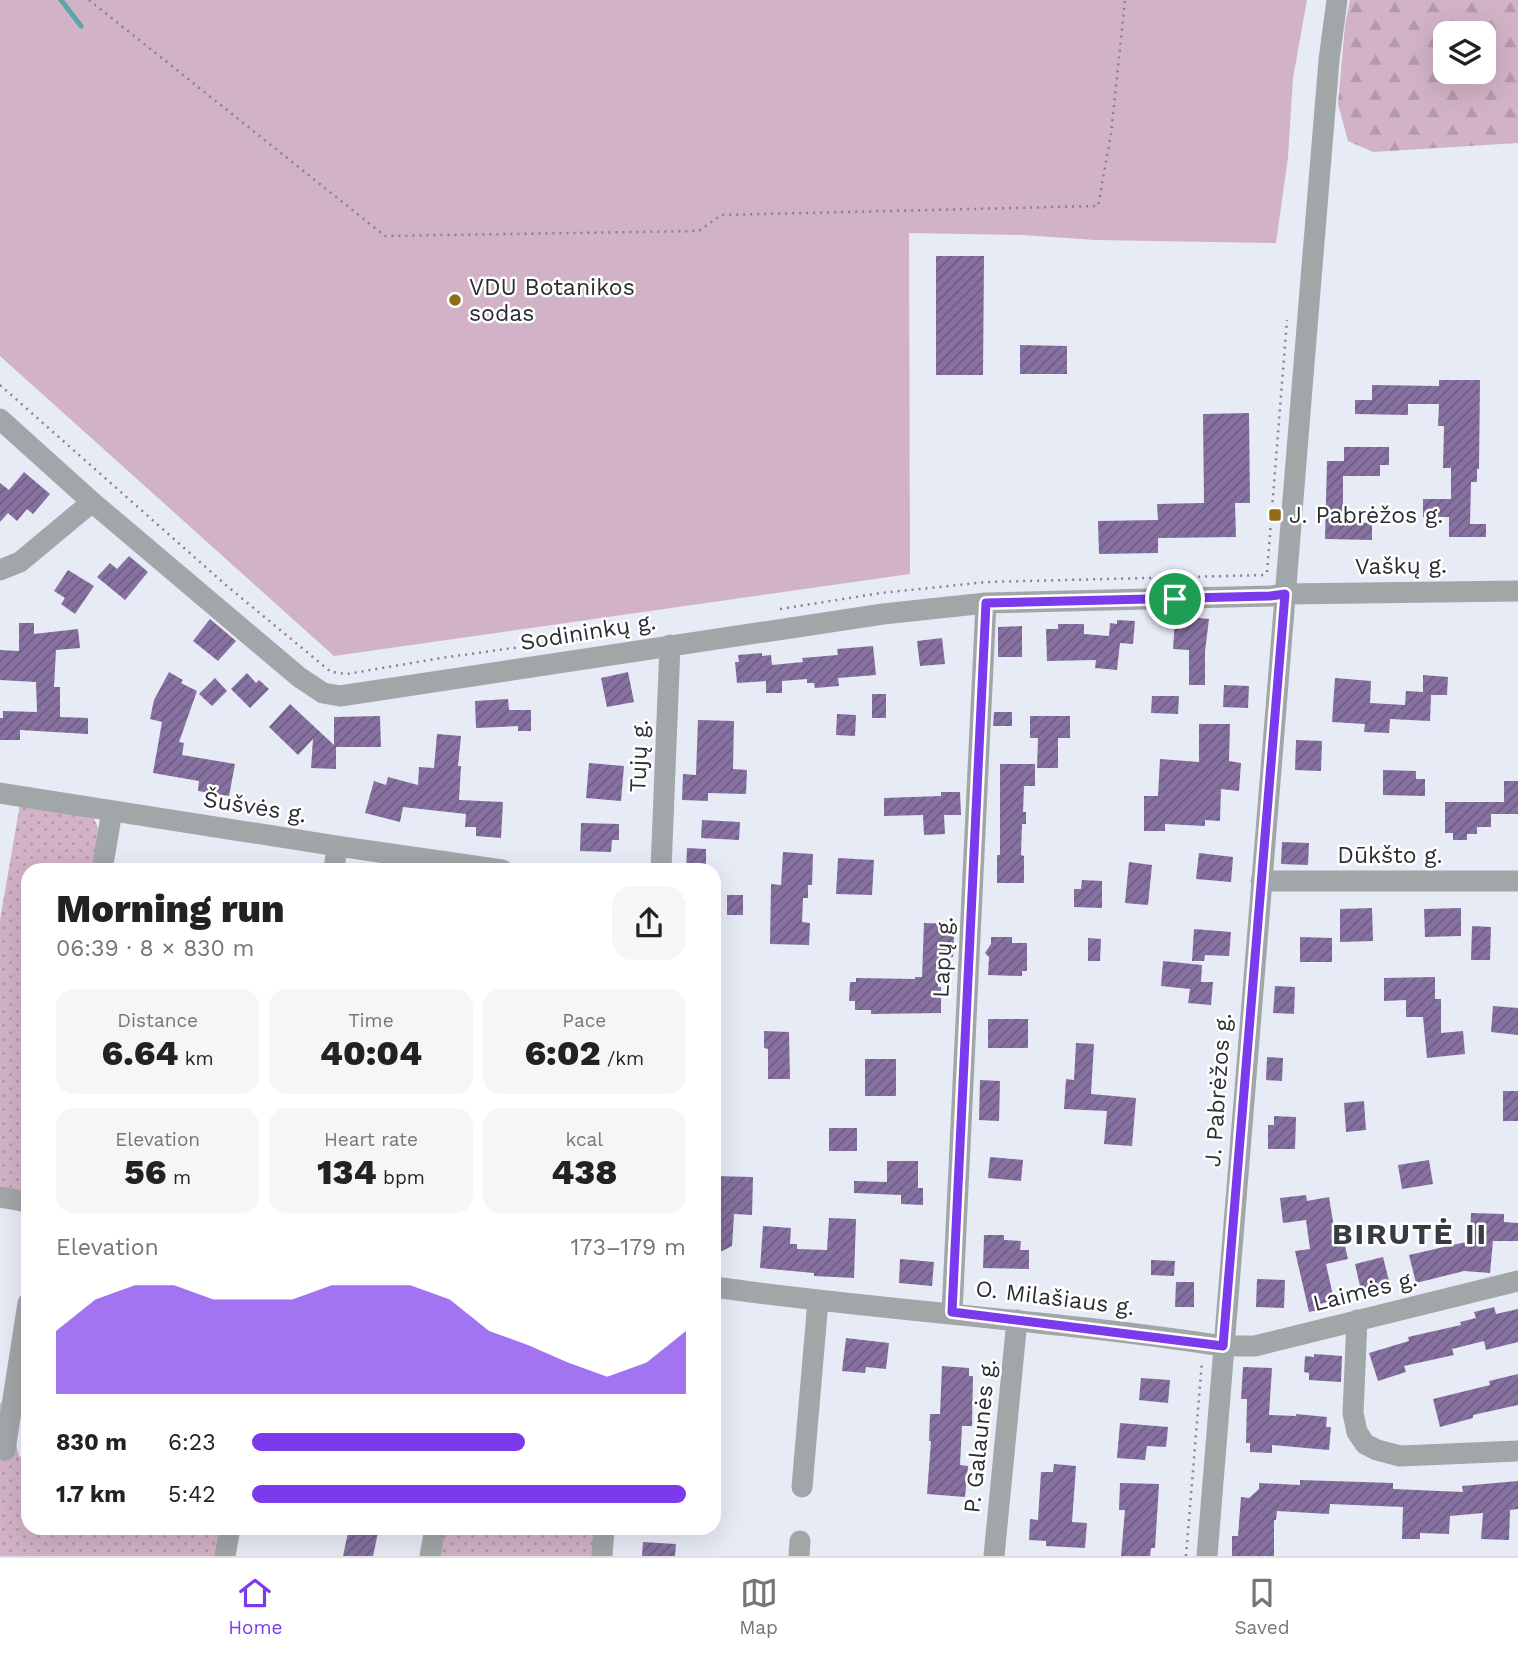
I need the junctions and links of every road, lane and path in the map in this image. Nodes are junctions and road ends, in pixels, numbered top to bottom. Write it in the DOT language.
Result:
graph roads {
  1 [pos="89,0"];
  2 [pos="1125,0"];
  3 [pos="1337,0"];
  4 [pos="0,385"];
  5 [pos="0,419"];
  6 [pos="92,502"];
  7 [pos="0,570"];
  8 [pos="1267,575"];
  9 [pos="1518,591"];
  10 [pos="1285,594"];
  11 [pos="986,603"];
  12 [pos="776,610"];
  13 [pos="617,634"];
  14 [pos="670,645"];
  15 [pos="0,793"];
  16 [pos="112,811"];
  17 [pos="337,846"];
  18 [pos="103,863"];
  19 [pos="335,863"];
  20 [pos="454,863"];
  21 [pos="661,863"];
  22 [pos="1261,881"];
  23 [pos="1518,881"];
  24 [pos="0,1197"];
  25 [pos="21,1201"];
  26 [pos="1518,1281"];
  27 [pos="721,1288"];
  28 [pos="818,1301"];
  29 [pos="952,1312"];
  30 [pos="1017,1320"];
  31 [pos="1357,1320"];
  32 [pos="1213,1344"];
  33 [pos="21,1348"];
  34 [pos="5,1450"];
  35 [pos="1518,1451"];
  36 [pos="802,1487"];
  37 [pos="229,1535"];
  38 [pos="434,1535"];
  39 [pos="603,1535"];
  40 [pos="225,1556"];
  41 [pos="430,1556"];
  42 [pos="601,1556"];
  43 [pos="994,1556"];
  44 [pos="1186,1556"];
  45 [pos="1207,1556"];
  1 -- 2 [label="path"];
  3 -- 10 [label="street, J. Pabrėžos g."];
  4 -- 13 [label="path"];
  5 -- 6 [label="street, Sodininkų g."];
  6 -- 7 [label="street"];
  6 -- 14 [label="street, Sodininkų g."];
  8 -- 12 [label="path"];
  9 -- 10 [label="street, Vaškų g."];
  10 -- 11 [label="street, Sodininkų g."];
  10 -- 22 [label="street, J. Pabrėžos g."];
  11 -- 14 [label="street, Sodininkų g."];
  11 -- 29 [label="street, Lapų g."];
  14 -- 21 [label="street, Tujų g."];
  15 -- 16 [label="street, Šušvės g."];
  16 -- 17 [label="street, Šušvės g."];
  16 -- 18 [label="street"];
  17 -- 19 [label="street"];
  17 -- 20 [label="street, Šušvės g."];
  22 -- 23 [label="street, Dūkšto g."];
  22 -- 32 [label="street, J. Pabrėžos g."];
  24 -- 25 [label="street"];
  26 -- 31 [label="street, Laimės g."];
  27 -- 28 [label="street, O. Milašiaus g."];
  28 -- 29 [label="street, O. Milašiaus g."];
  28 -- 36 [label="street"];
  29 -- 30 [label="street, O. Milašiaus g."];
  30 -- 32 [label="street, O. Milašiaus g."];
  30 -- 43 [label="street, P. Galaunės g."];
  31 -- 32 [label="street, Laimės g."];
  31 -- 35 [label="street"];
  32 -- 44 [label="path"];
  32 -- 45 [label="street, J. Pabrėžos g."];
  33 -- 34 [label="street"];
  37 -- 40 [label="street"];
  38 -- 41 [label="street"];
  39 -- 42 [label="street"];
}
